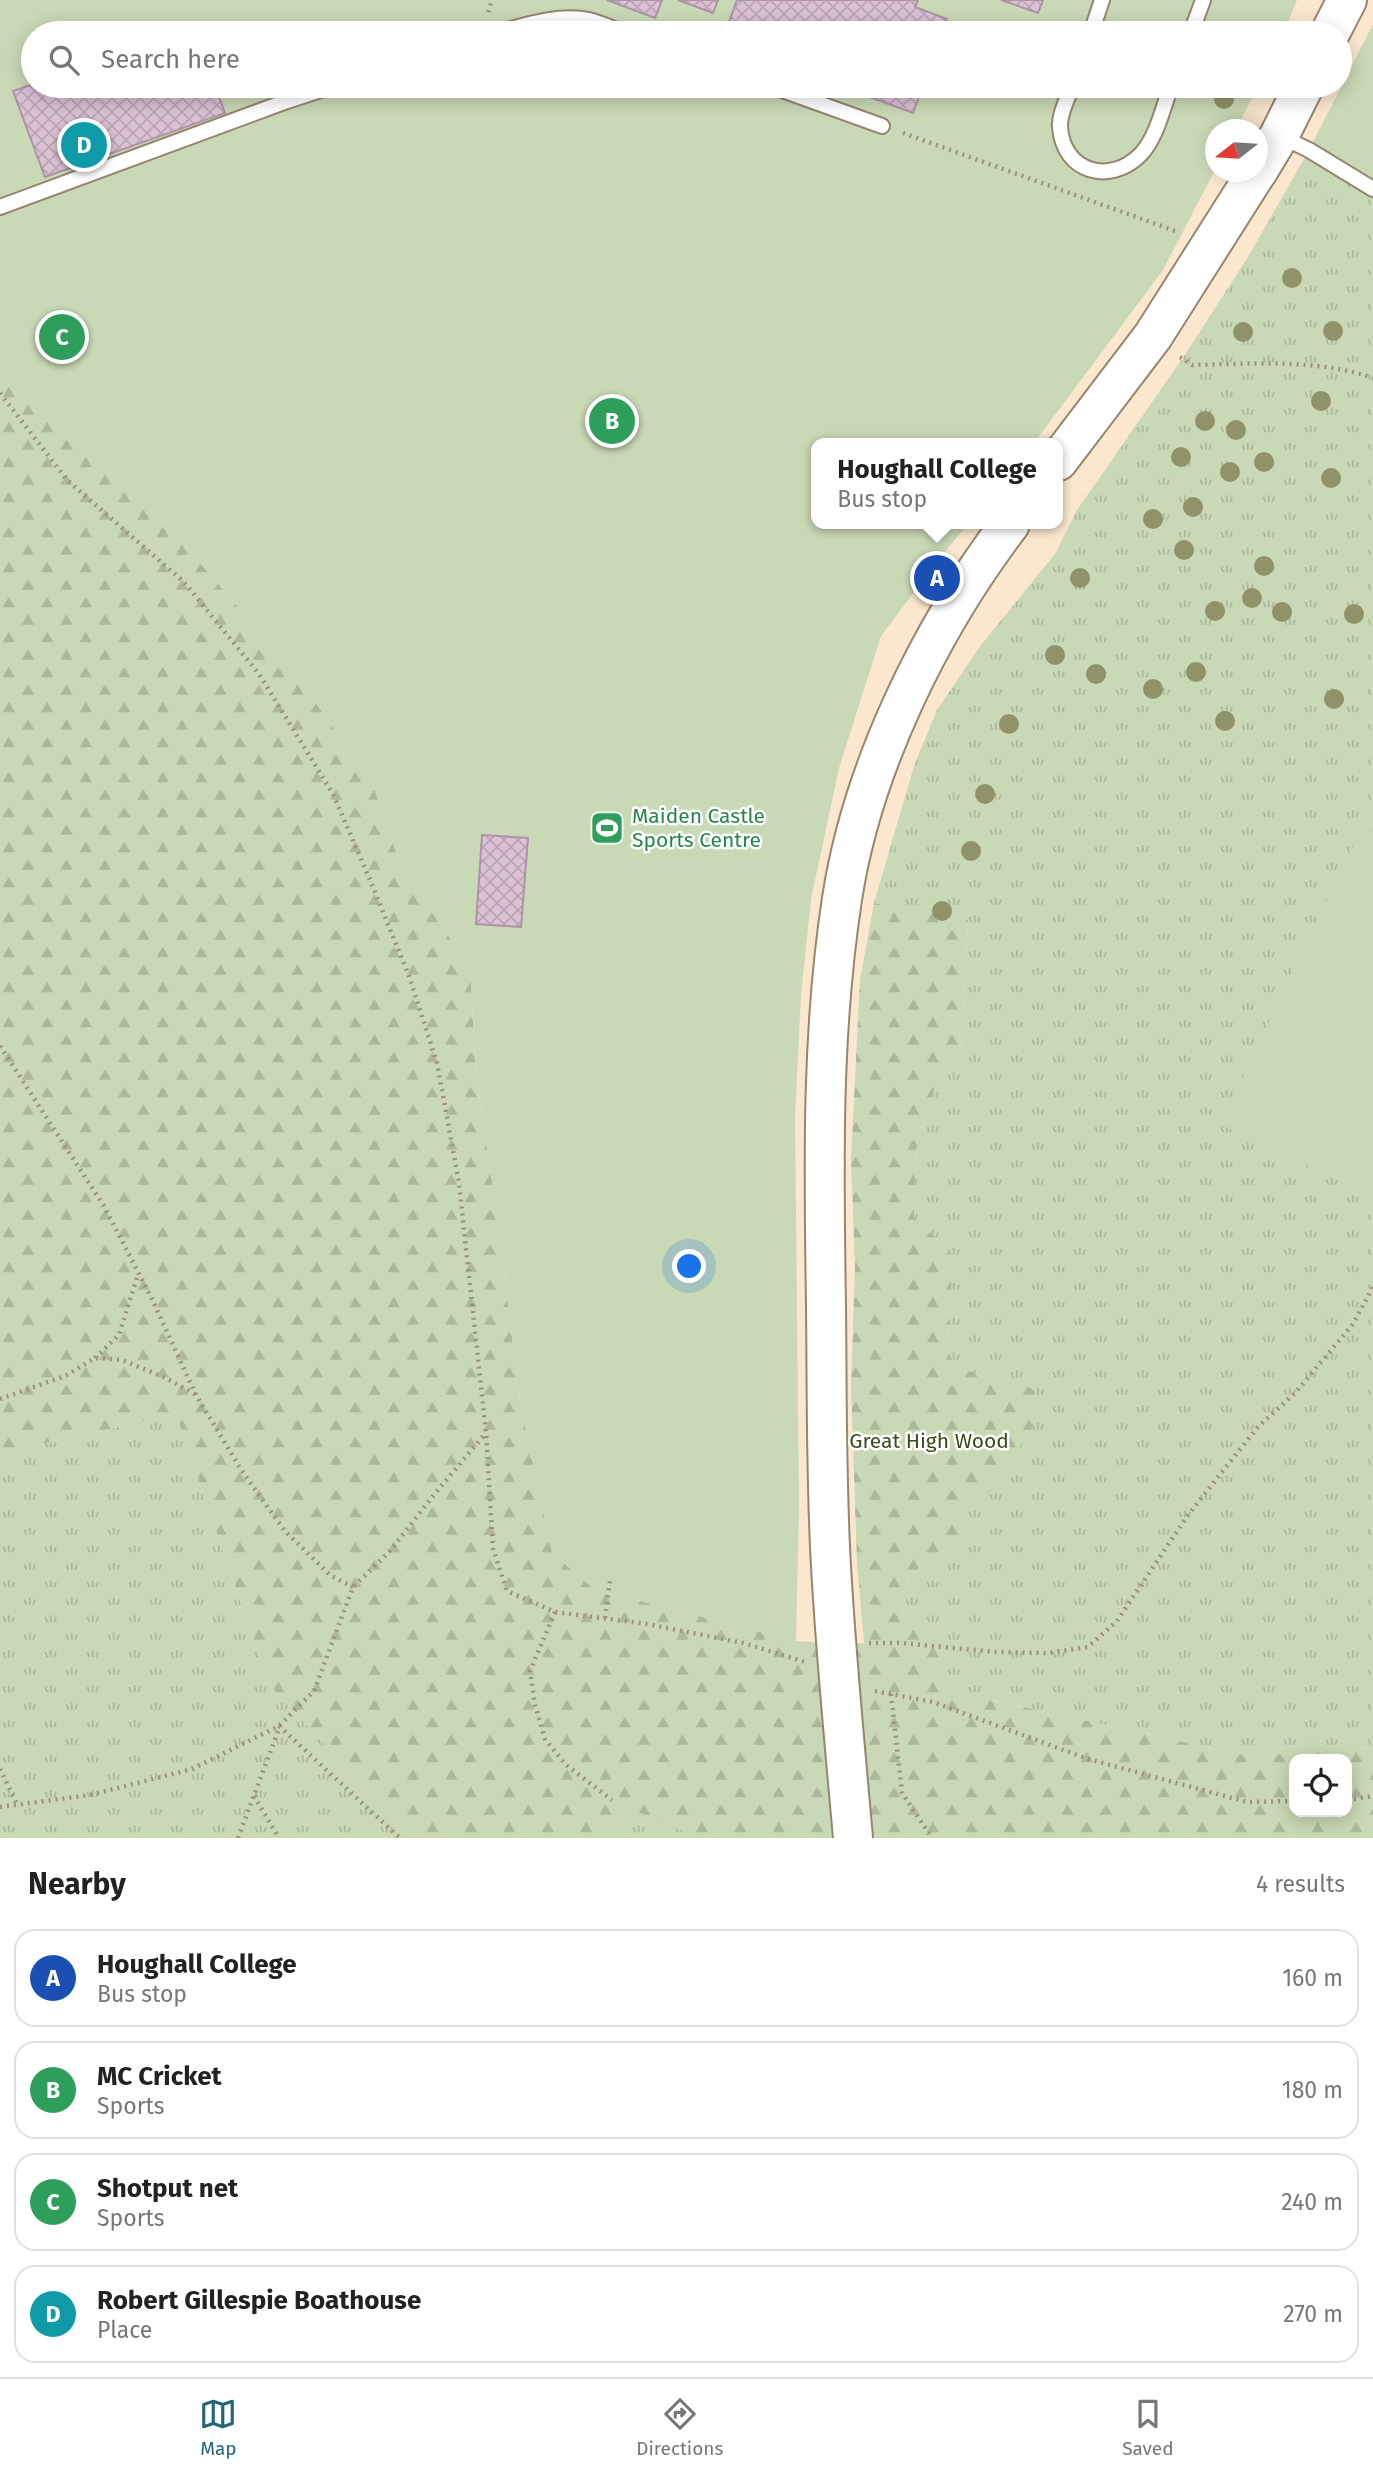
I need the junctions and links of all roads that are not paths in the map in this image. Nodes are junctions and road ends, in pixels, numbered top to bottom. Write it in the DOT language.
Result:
graph roads {
  1 [pos="1102,0"];
  2 [pos="1203,0"];
  3 [pos="1347,0"];
  4 [pos="550,21"];
  5 [pos="590,21"];
  6 [pos="1095,21"];
  7 [pos="1195,21"];
  8 [pos="1336,21"];
  9 [pos="296,98"];
  10 [pos="804,98"];
  11 [pos="1068,98"];
  12 [pos="1167,98"];
  13 [pos="1298,98"];
  14 [pos="882,126"];
  15 [pos="1279,136"];
  16 [pos="1268,154"];
  17 [pos="1250,182"];
  18 [pos="1373,189"];
  19 [pos="0,207"];
  20 [pos="1063,454"];
  21 [pos="1006,529"];
  22 [pos="853,1838"];
  1 -- 6 [label="lane"];
  2 -- 7 [label="lane"];
  3 -- 8 [label="main road"];
  4 -- 5 [label="lane"];
  9 -- 19 [label="lane"];
  10 -- 14 [label="lane"];
  11 -- 12 [label="lane"];
  13 -- 15 [label="main road"];
  15 -- 16 [label="main road"];
  15 -- 18 [label="lane"];
  17 -- 20 [label="main road"];
  21 -- 22 [label="main road"];
}
